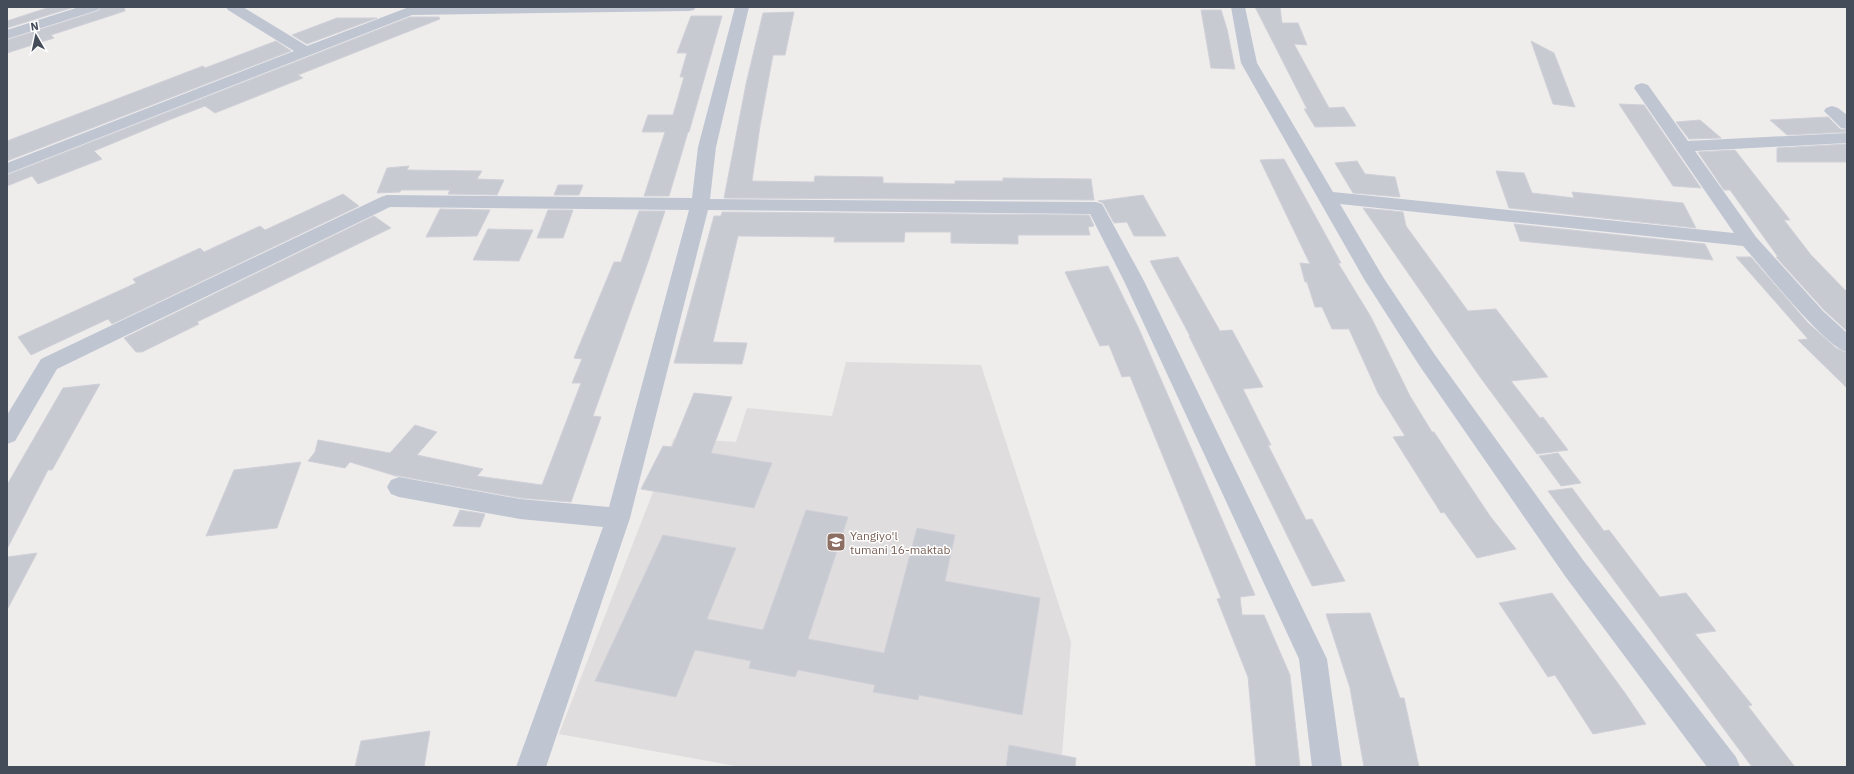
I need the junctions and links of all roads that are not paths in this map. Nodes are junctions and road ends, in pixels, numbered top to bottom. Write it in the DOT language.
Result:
graph roads {
  1 [pos="93,7"];
  2 [pos="233,7"];
  3 [pos="689,7"];
  4 [pos="742,7"];
  5 [pos="1238,7"];
  6 [pos="7,35"];
  7 [pos="304,51"];
  8 [pos="1642,88"];
  9 [pos="1832,111"];
  10 [pos="1847,124"];
  11 [pos="1847,138"];
  12 [pos="1682,146"];
  13 [pos="7,169"];
  14 [pos="1326,197"];
  15 [pos="700,204"];
  16 [pos="1749,241"];
  17 [pos="1847,345"];
  18 [pos="7,435"];
  19 [pos="399,487"];
  20 [pos="618,518"];
  21 [pos="531,767"];
  22 [pos="1327,767"];
  23 [pos="1725,767"];
  1 -- 6 [label="street"];
  2 -- 7 [label="street"];
  3 -- 7 [label="street"];
  4 -- 15 [label="street"];
  5 -- 14 [label="street"];
  7 -- 13 [label="street"];
  8 -- 12 [label="street"];
  9 -- 10 [label="street"];
  11 -- 12 [label="street"];
  12 -- 16 [label="street"];
  14 -- 16 [label="street"];
  14 -- 23 [label="street"];
  15 -- 18 [label="street"];
  15 -- 20 [label="street"];
  15 -- 22 [label="street"];
  16 -- 17 [label="street"];
  19 -- 20 [label="street"];
  20 -- 21 [label="street"];
}
